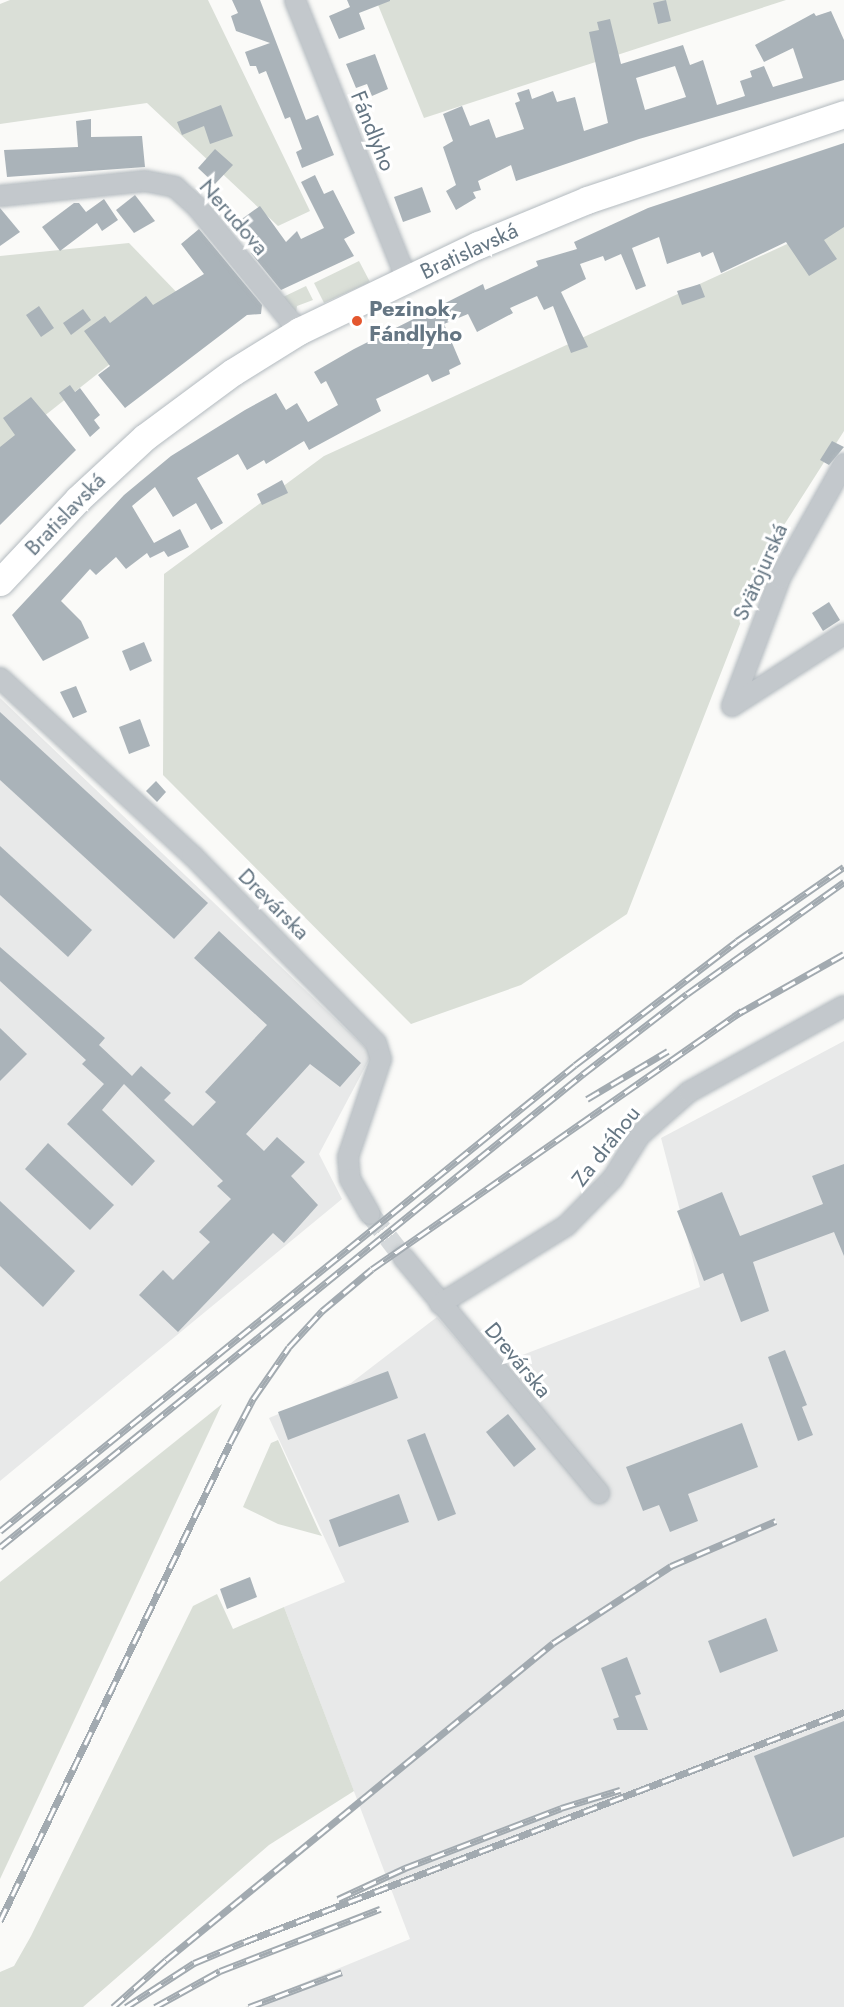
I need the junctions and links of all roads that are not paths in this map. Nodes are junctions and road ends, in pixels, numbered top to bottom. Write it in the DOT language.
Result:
graph roads {
  1 [pos="295,0"];
  2 [pos="844,114"];
  3 [pos="0,196"];
  4 [pos="407,280"];
  5 [pos="299,331"];
  6 [pos="844,464"];
  7 [pos="0,582"];
  8 [pos="844,634"];
  9 [pos="0,678"];
  10 [pos="844,1006"];
  11 [pos="370,1214"];
  12 [pos="403,1257"];
  13 [pos="440,1304"];
  14 [pos="599,1493"];
  1 -- 4 [label="street, Fándlyho"];
  2 -- 4 [label="main road, Bratislavská"];
  3 -- 5 [label="street, Nerudova"];
  4 -- 5 [label="main road, Bratislavská"];
  5 -- 7 [label="main road, Bratislavská"];
  6 -- 8 [label="street, Svätojurská"];
  9 -- 11 [label="street, Drevárska"];
  10 -- 13 [label="street, Za dráhou"];
  12 -- 13 [label="street, Drevárska"];
  13 -- 14 [label="street, Drevárska"];
}
